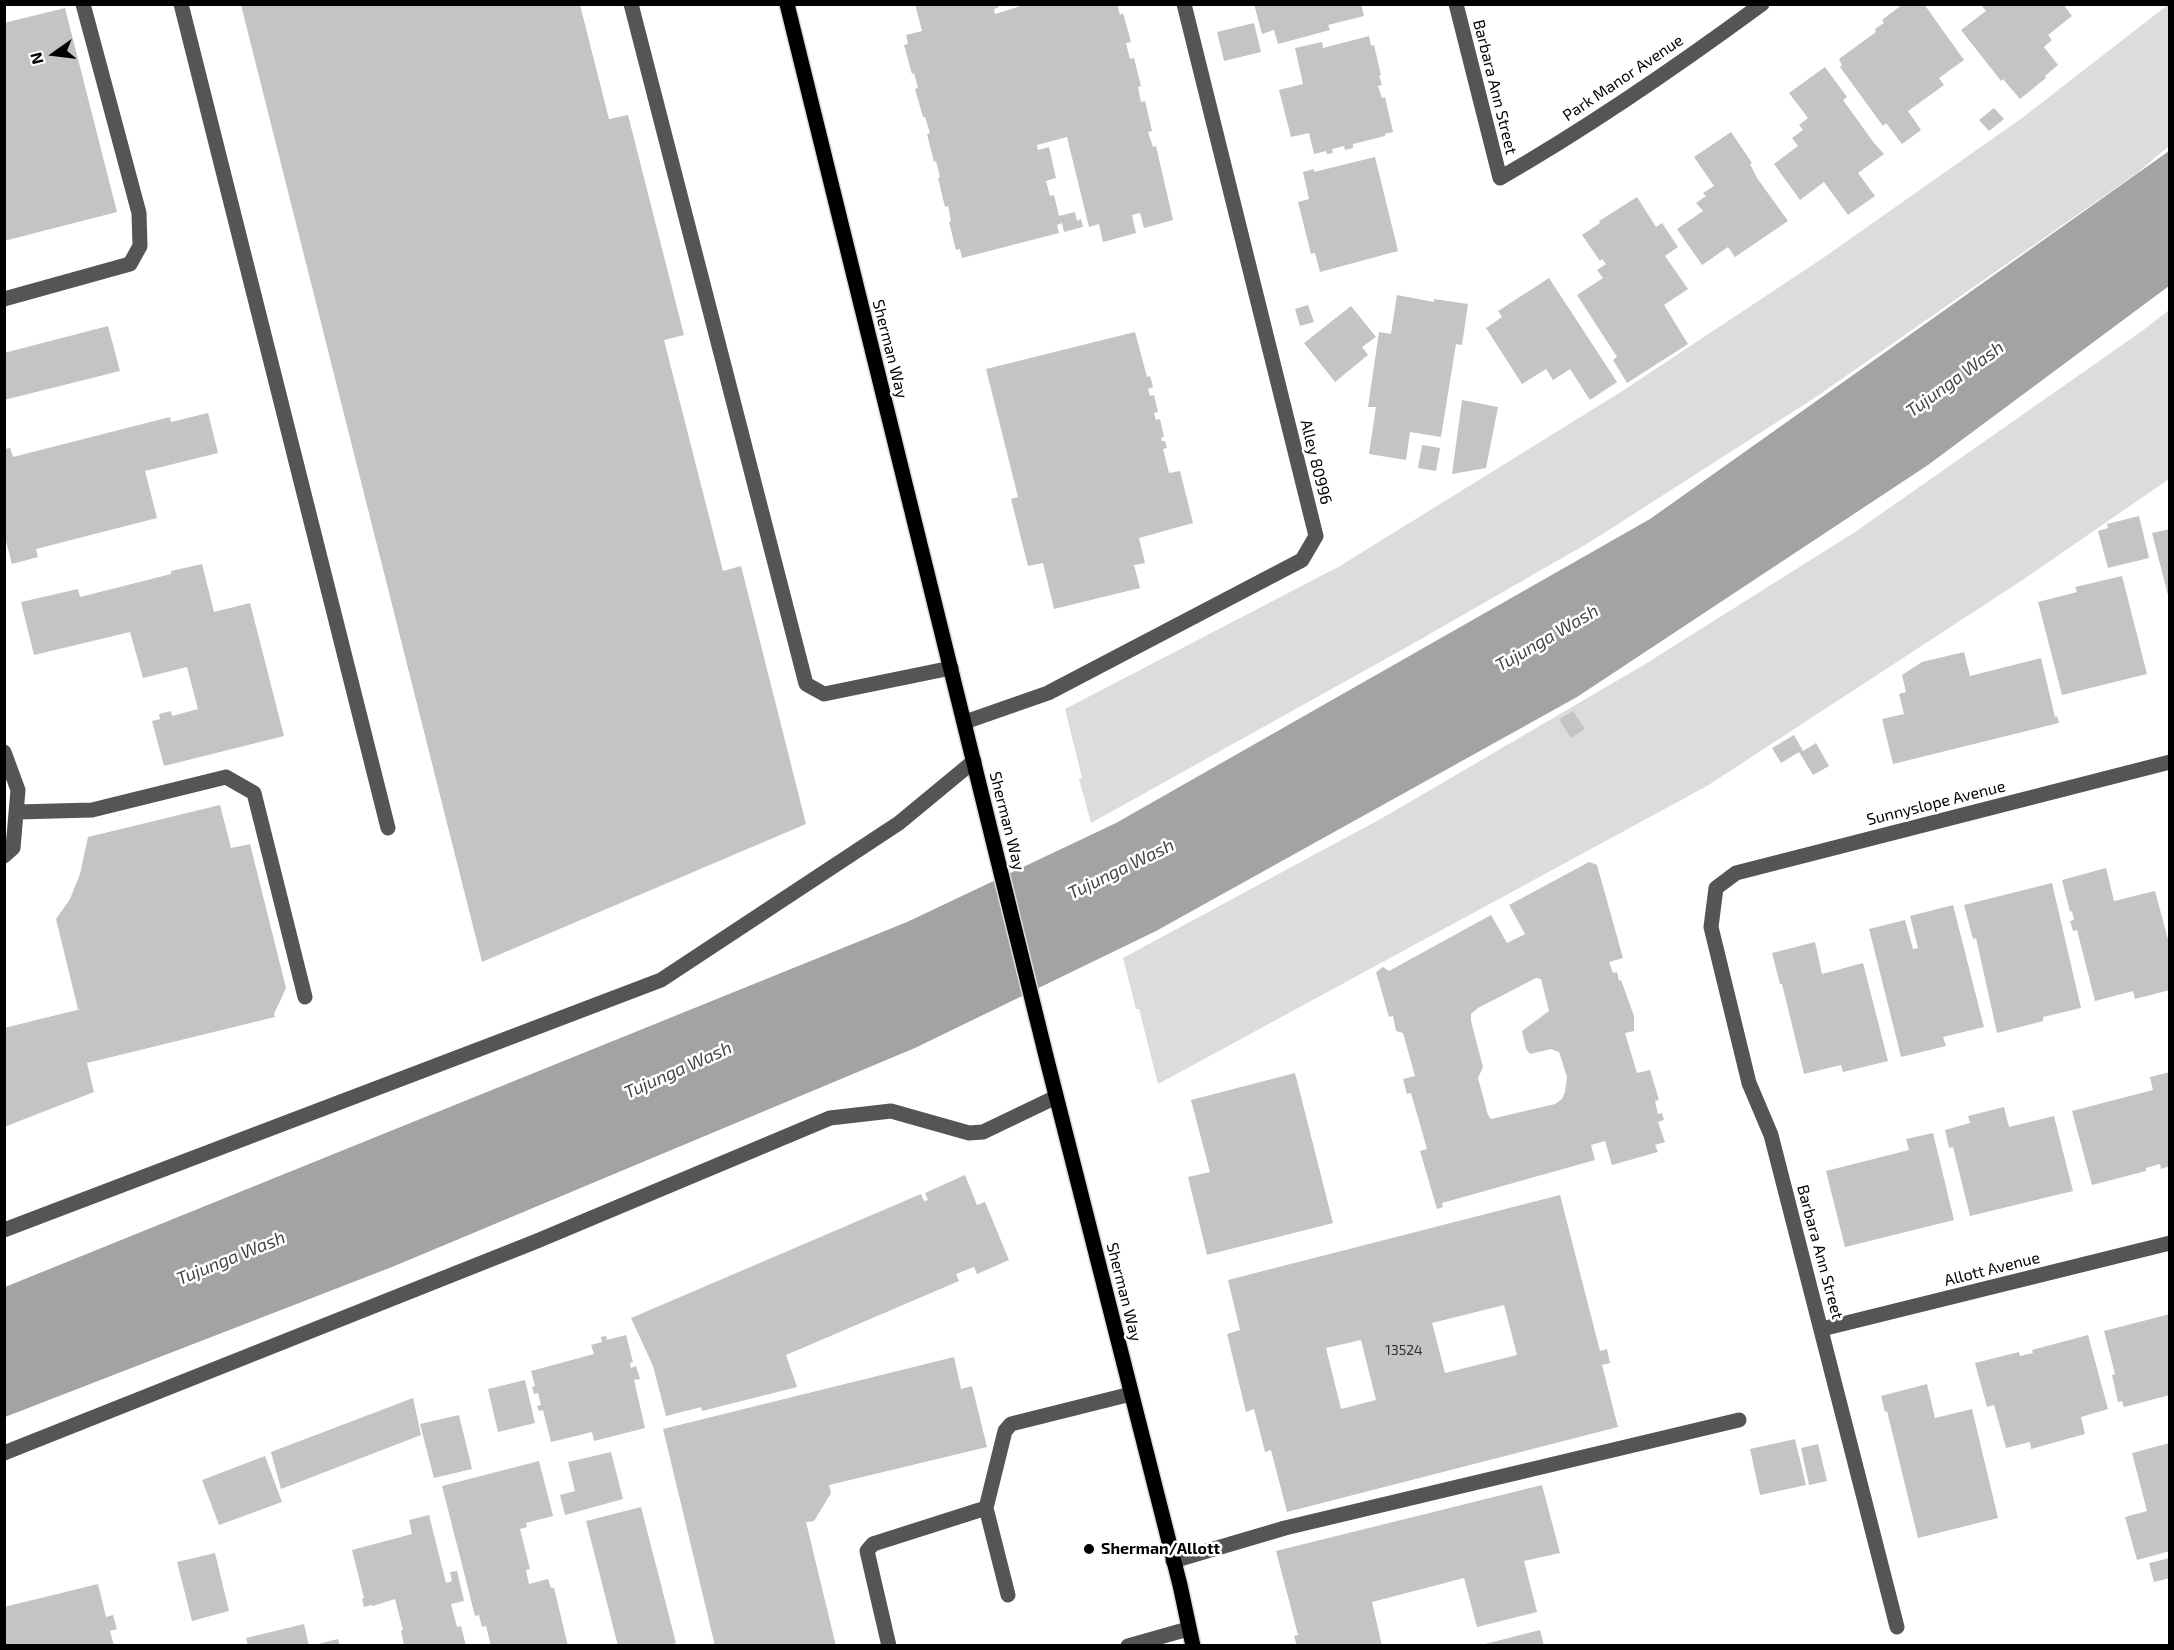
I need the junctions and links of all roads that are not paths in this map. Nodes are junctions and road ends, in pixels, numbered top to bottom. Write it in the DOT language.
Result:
graph roads {
  1 [pos="83,4"];
  2 [pos="181,4"];
  3 [pos="631,4"];
  4 [pos="787,4"];
  5 [pos="1184,4"];
  6 [pos="1456,4"];
  7 [pos="1762,4"];
  8 [pos="1500,178"];
  9 [pos="4,299"];
  10 [pos="951,668"];
  11 [pos="964,722"];
  12 [pos="4,752"];
  13 [pos="974,761"];
  14 [pos="2169,762"];
  15 [pos="17,812"];
  16 [pos="388,828"];
  17 [pos="9,852"];
  18 [pos="1716,888"];
  19 [pos="305,997"];
  20 [pos="1056,1096"];
  21 [pos="4,1230"];
  22 [pos="2169,1243"];
  23 [pos="1822,1329"];
  24 [pos="1131,1394"];
  25 [pos="1739,1420"];
  26 [pos="4,1453"];
  27 [pos="986,1508"];
  28 [pos="1173,1561"];
  29 [pos="1008,1595"];
  30 [pos="1897,1627"];
  31 [pos="1188,1629"];
  32 [pos="889,1646"];
  33 [pos="1128,1646"];
  34 [pos="1192,1646"];
  1 -- 9 [label="street"];
  2 -- 16 [label="street"];
  3 -- 10 [label="street"];
  4 -- 10 [label="main road, Sherman Way"];
  5 -- 11 [label="street, Alley 80996"];
  6 -- 8 [label="street, Barbara Ann Street"];
  7 -- 8 [label="street, Park Manor Avenue"];
  10 -- 11 [label="main road, Sherman Way"];
  11 -- 13 [label="main road, Sherman Way"];
  12 -- 15 [label="street"];
  13 -- 20 [label="main road, Sherman Way"];
  13 -- 21 [label="street"];
  14 -- 18 [label="street, Sunnyslope Avenue"];
  15 -- 17 [label="street"];
  15 -- 19 [label="street"];
  18 -- 23 [label="street, Barbara Ann Street"];
  20 -- 24 [label="main road, Sherman Way"];
  20 -- 26 [label="street"];
  22 -- 23 [label="street, Allott Avenue"];
  23 -- 30 [label="street, Barbara Ann Street"];
  24 -- 27 [label="street"];
  24 -- 28 [label="main road, Sherman Way"];
  25 -- 28 [label="street"];
  27 -- 29 [label="street"];
  27 -- 32 [label="street"];
  28 -- 31 [label="main road, Sherman Way"];
  31 -- 33 [label="street"];
  31 -- 34 [label="main road, Sherman Way"];
}
